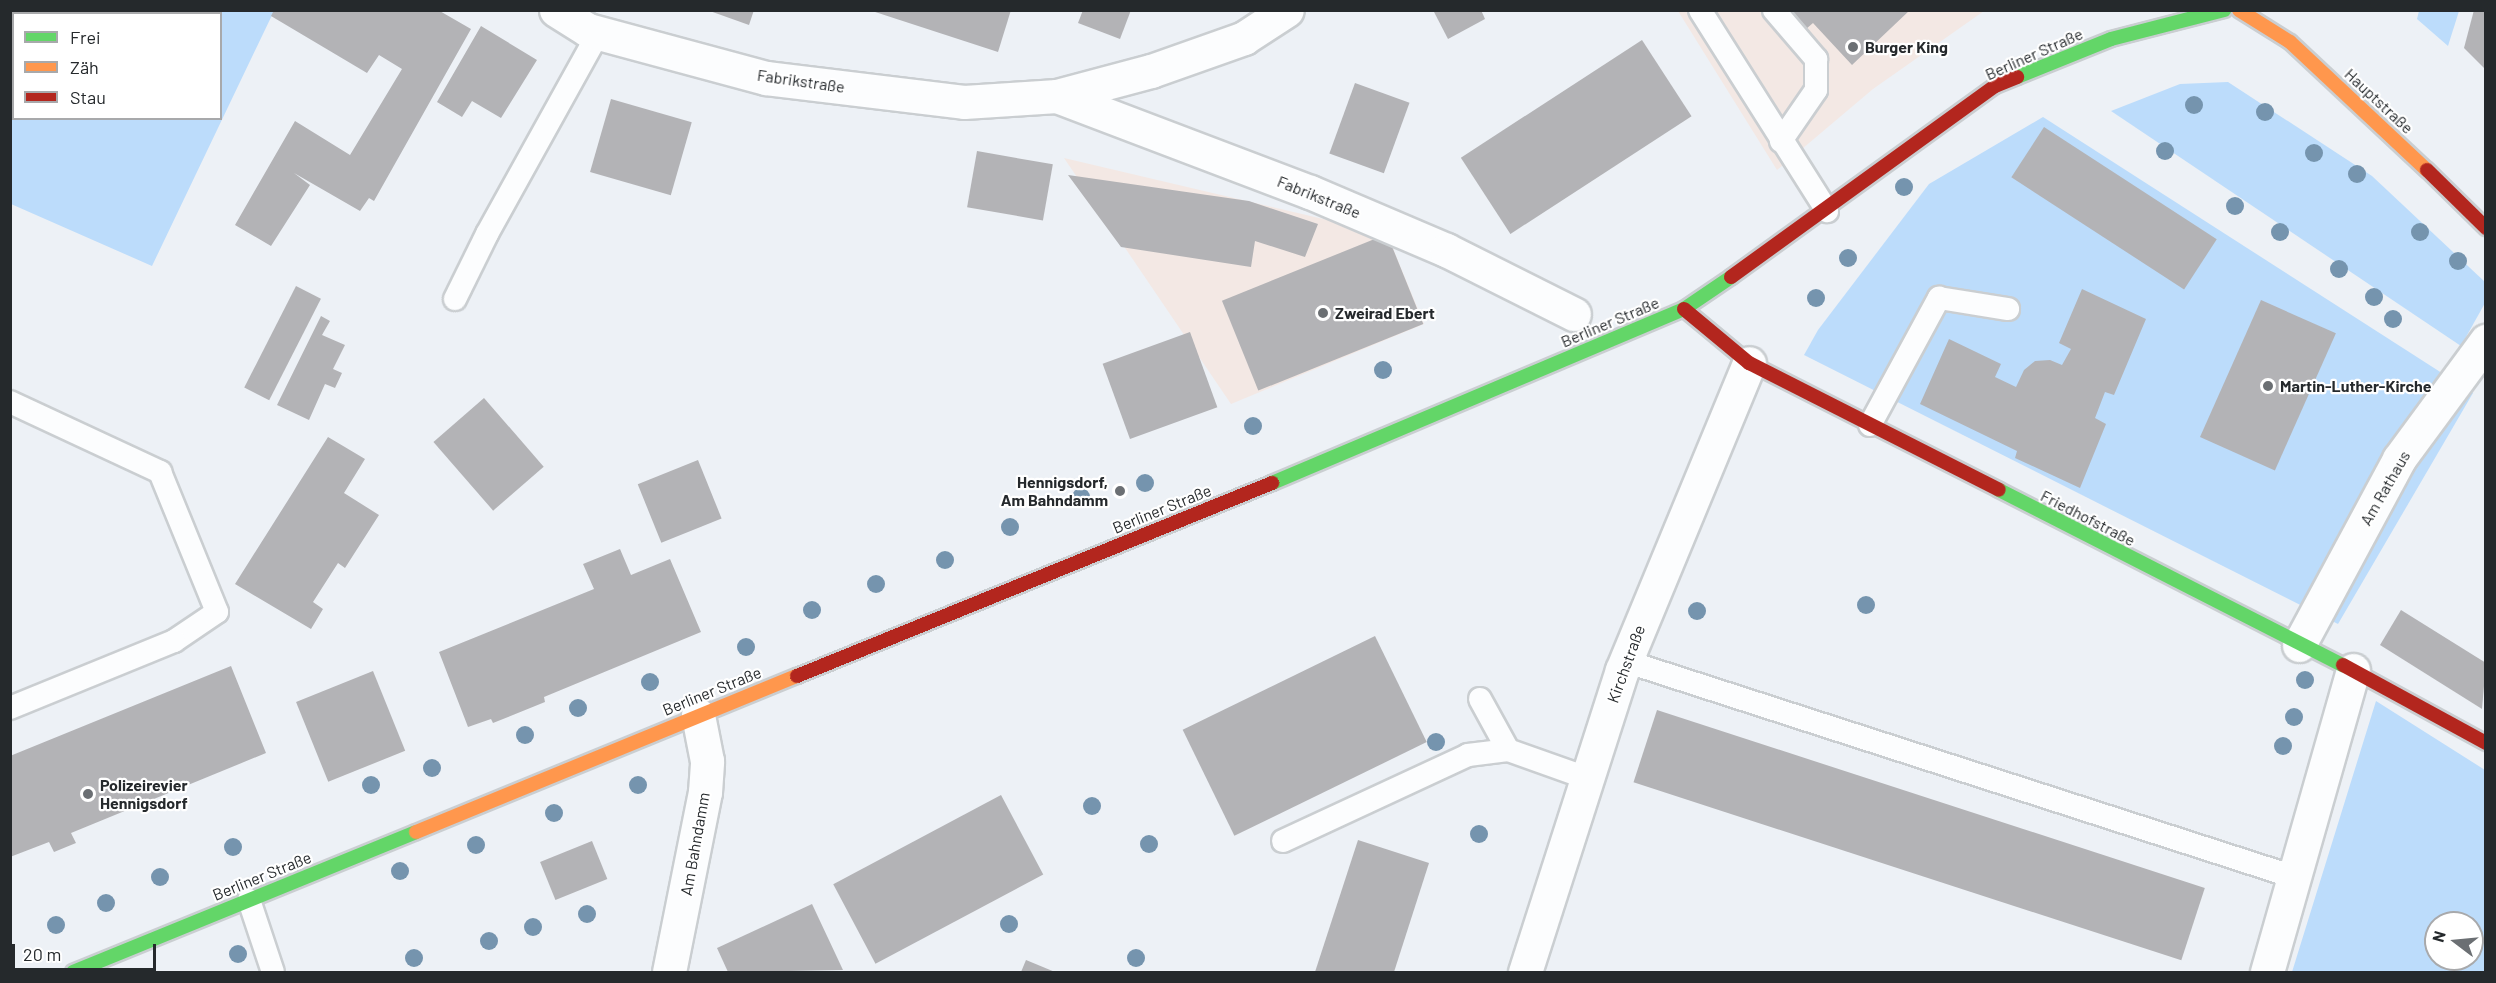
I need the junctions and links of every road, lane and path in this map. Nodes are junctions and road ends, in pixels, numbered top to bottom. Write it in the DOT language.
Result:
graph roads {
  1 [pos="556,10"];
  2 [pos="1287,10"];
  3 [pos="1700,10"];
  4 [pos="1774,10"];
  5 [pos="2224,10"];
  6 [pos="2239,10"];
  7 [pos="599,33"];
  8 [pos="1057,96"];
  9 [pos="1781,141"];
  10 [pos="1827,211"];
  11 [pos="2486,228"];
  12 [pos="456,299"];
  13 [pos="1684,309"];
  14 [pos="2008,309"];
  15 [pos="1574,314"];
  16 [pos="2486,341"];
  17 [pos="1749,363"];
  18 [pos="10,402"];
  19 [pos="1870,425"];
  20 [pos="2299,645"];
  21 [pos="1625,661"];
  22 [pos="2353,670"];
  23 [pos="1480,699"];
  24 [pos="10,708"];
  25 [pos="698,715"];
  26 [pos="2486,743"];
  27 [pos="1509,750"];
  28 [pos="1587,778"];
  29 [pos="1283,841"];
  30 [pos="2294,877"];
  31 [pos="249,900"];
  32 [pos="104,967"];
  33 [pos="1529,971"];
  34 [pos="73,972"];
  35 [pos="273,972"];
  36 [pos="669,972"];
  37 [pos="2267,972"];
  1 -- 7 [label="street, Fabrikstraße"];
  2 -- 8 [label="street, Fabrikstraße"];
  3 -- 9 [label="lane"];
  4 -- 9 [label="lane"];
  5 -- 10 [label="main road, Berliner Straße"];
  6 -- 11 [label="main road, Hauptstraße"];
  7 -- 8 [label="street, Fabrikstraße"];
  7 -- 12 [label="lane"];
  8 -- 15 [label="street, Fabrikstraße"];
  9 -- 10 [label="lane"];
  10 -- 13 [label="main road, Berliner Straße"];
  13 -- 17 [label="main road, Friedhofstraße"];
  13 -- 25 [label="main road, Berliner Straße"];
  14 -- 19 [label="lane"];
  16 -- 20 [label="street, Am Rathaus"];
  17 -- 19 [label="main road, Friedhofstraße"];
  17 -- 21 [label="street, Kirchstraße"];
  18 -- 24 [label="lane"];
  19 -- 20 [label="main road, Friedhofstraße"];
  20 -- 22 [label="main road, Friedhofstraße"];
  21 -- 28 [label="street, Kirchstraße"];
  21 -- 30 [label="lane"];
  22 -- 26 [label="main road, Friedhofstraße"];
  22 -- 30 [label="street"];
  23 -- 27 [label="lane"];
  25 -- 31 [label="main road, Berliner Straße"];
  25 -- 36 [label="street, Am Bahndamm"];
  27 -- 28 [label="lane"];
  27 -- 29 [label="lane"];
  28 -- 33 [label="street, Kirchstraße"];
  30 -- 37 [label="street"];
  31 -- 32 [label="main road, Berliner Straße"];
  31 -- 35 [label="lane"];
  32 -- 34 [label="main road, Berliner Straße"];
}
